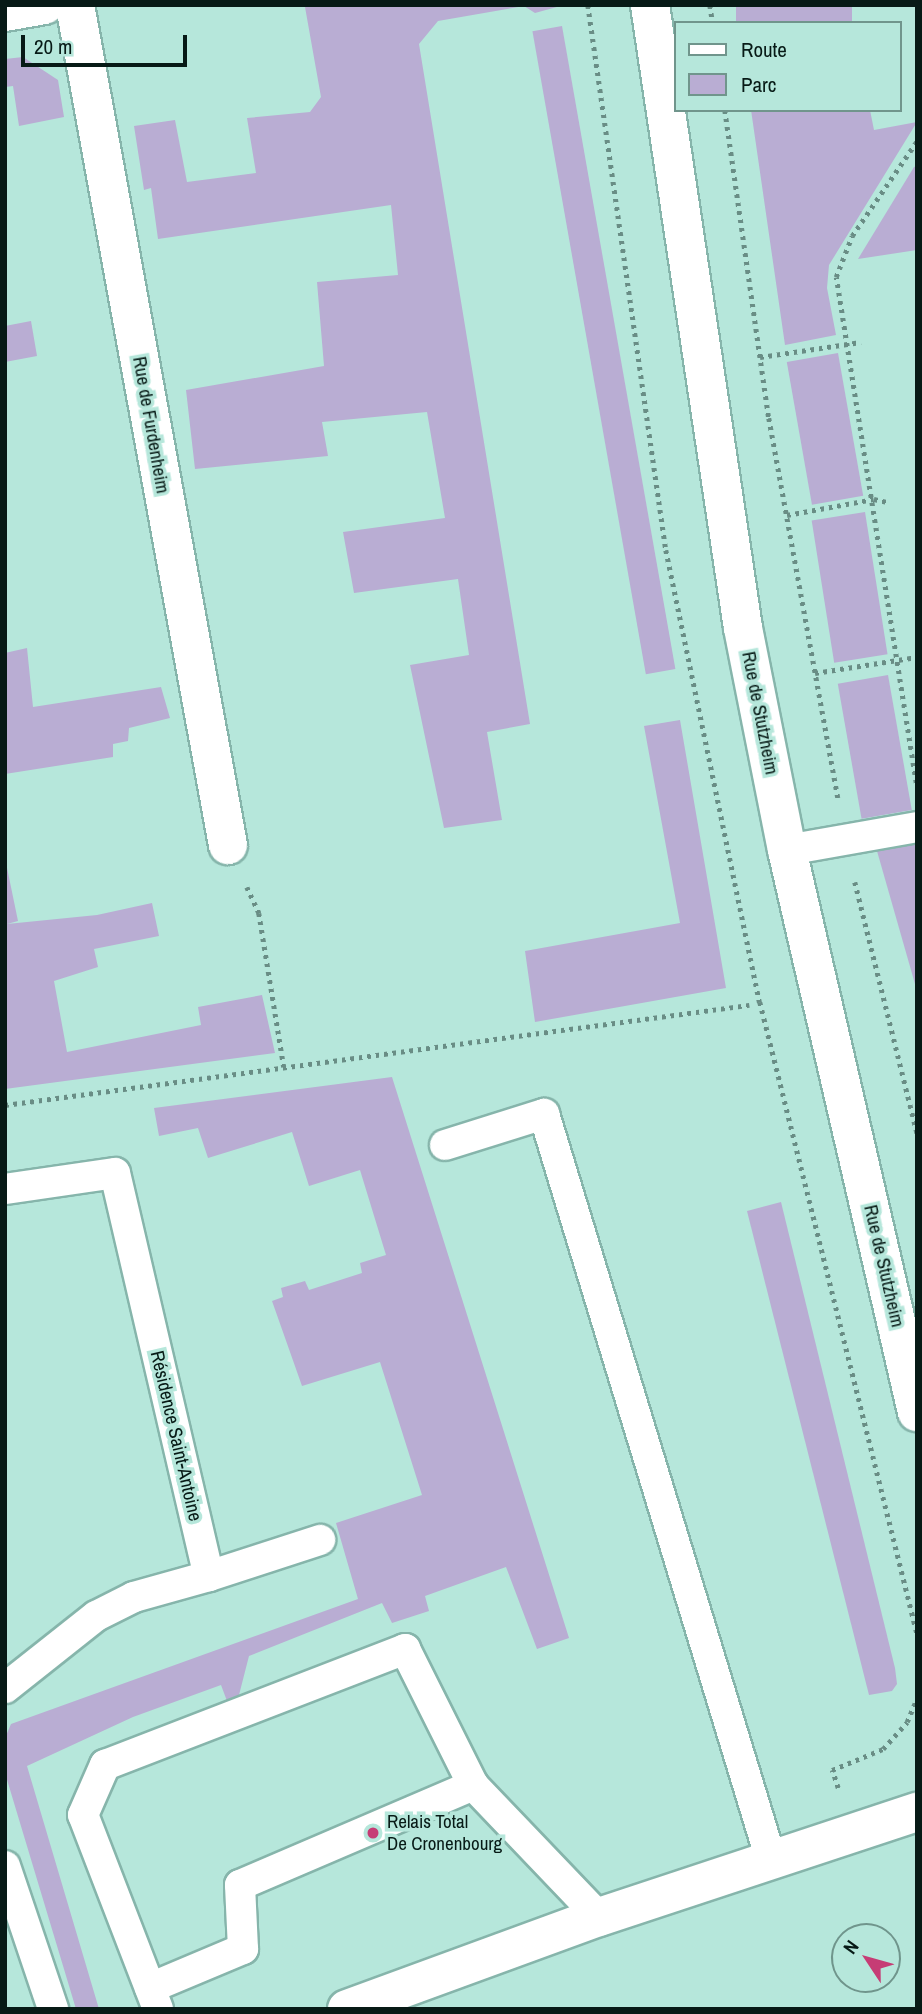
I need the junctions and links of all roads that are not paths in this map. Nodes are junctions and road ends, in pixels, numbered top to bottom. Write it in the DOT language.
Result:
graph roads {
  1 [pos="44,5"];
  2 [pos="75,5"];
  3 [pos="650,5"];
  4 [pos="5,12"];
  5 [pos="917,827"];
  6 [pos="228,845"];
  7 [pos="787,850"];
  8 [pos="445,1145"];
  9 [pos="5,1189"];
  10 [pos="917,1412"];
  11 [pos="320,1540"];
  12 [pos="209,1576"];
  13 [pos="5,1688"];
  14 [pos="473,1785"];
  15 [pos="917,1812"];
  16 [pos="772,1863"];
  17 [pos="5,1866"];
  18 [pos="599,1917"];
  19 [pos="154,1998"];
  20 [pos="53,2009"];
  21 [pos="346,2009"];
  1 -- 4 [label="street"];
  2 -- 6 [label="street, Rue de Furdenheim"];
  3 -- 7 [label="street, Rue de Stutzheim"];
  5 -- 7 [label="lane"];
  7 -- 10 [label="street, Rue de Stutzheim"];
  8 -- 16 [label="lane"];
  9 -- 12 [label="lane, Résidence Saint-Antoine"];
  11 -- 12 [label="lane"];
  12 -- 13 [label="lane"];
  14 -- 18 [label="lane"];
  14 -- 19 [label="lane"];
  14 -- 19 [label="lane"];
  15 -- 16 [label="street"];
  16 -- 18 [label="street"];
  17 -- 20 [label="lane"];
  18 -- 21 [label="street"];
}
